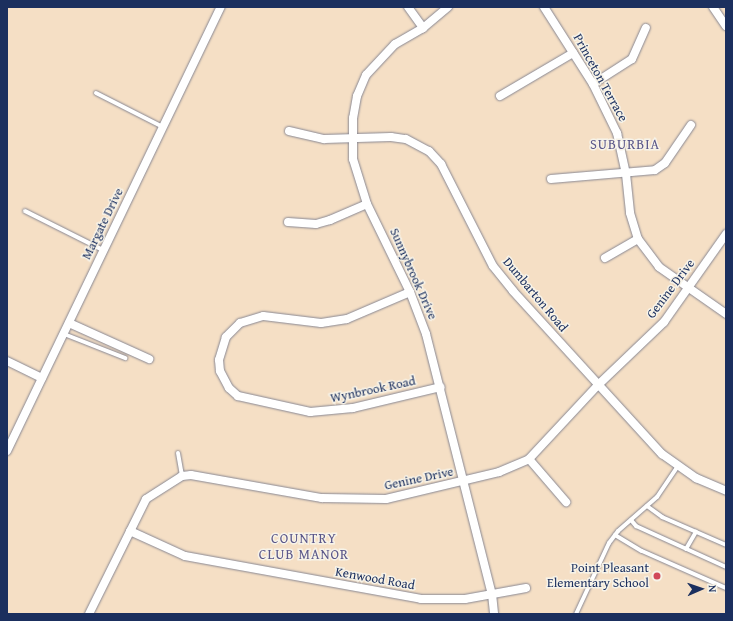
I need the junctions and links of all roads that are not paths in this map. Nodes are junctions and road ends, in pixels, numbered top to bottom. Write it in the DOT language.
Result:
graph roads {
  1 [pos="221,7"];
  2 [pos="408,7"];
  3 [pos="448,7"];
  4 [pos="544,7"];
  5 [pos="713,7"];
  6 [pos="726,26"];
  7 [pos="423,28"];
  8 [pos="646,28"];
  9 [pos="573,53"];
  10 [pos="593,84"];
  11 [pos="96,93"];
  12 [pos="500,96"];
  13 [pos="691,125"];
  14 [pos="163,127"];
  15 [pos="289,131"];
  16 [pos="353,138"];
  17 [pos="626,174"];
  18 [pos="551,179"];
  19 [pos="367,204"];
  20 [pos="25,211"];
  21 [pos="288,222"];
  22 [pos="726,234"];
  23 [pos="638,239"];
  24 [pos="103,250"];
  25 [pos="605,258"];
  26 [pos="689,289"];
  27 [pos="410,292"];
  28 [pos="726,314"];
  29 [pos="69,323"];
  30 [pos="64,334"];
  31 [pos="125,358"];
  32 [pos="149,359"];
  33 [pos="7,361"];
  34 [pos="42,378"];
  35 [pos="597,386"];
  36 [pos="441,387"];
  37 [pos="7,451"];
  38 [pos="178,453"];
  39 [pos="529,459"];
  40 [pos="678,466"];
  41 [pos="182,476"];
  42 [pos="464,482"];
  43 [pos="726,491"];
  44 [pos="566,502"];
  45 [pos="647,506"];
  46 [pos="631,520"];
  47 [pos="130,531"];
  48 [pos="696,532"];
  49 [pos="615,535"];
  50 [pos="726,545"];
  51 [pos="686,549"];
  52 [pos="726,567"];
  53 [pos="526,588"];
  54 [pos="726,588"];
  55 [pos="492,594"];
  56 [pos="89,614"];
  57 [pos="494,614"];
  58 [pos="576,614"];
  1 -- 14 [label="street, Margate Drive"];
  2 -- 7 [label="street"];
  3 -- 7 [label="street, Sunnybrook Drive"];
  4 -- 9 [label="street, Princeton Terrace"];
  5 -- 6 [label="street"];
  7 -- 16 [label="street, Sunnybrook Drive"];
  8 -- 10 [label="street"];
  9 -- 10 [label="street, Princeton Terrace"];
  9 -- 12 [label="street"];
  10 -- 17 [label="street, Princeton Terrace"];
  11 -- 14 [label="lane"];
  13 -- 17 [label="street"];
  14 -- 24 [label="street, Margate Drive"];
  15 -- 16 [label="street, Dumbarton Road"];
  16 -- 19 [label="street, Sunnybrook Drive"];
  16 -- 35 [label="street, Dumbarton Road"];
  17 -- 18 [label="street"];
  17 -- 23 [label="street, Princeton Terrace"];
  19 -- 21 [label="street"];
  19 -- 27 [label="street, Sunnybrook Drive"];
  20 -- 24 [label="lane"];
  22 -- 26 [label="street, Genine Drive"];
  23 -- 25 [label="street"];
  23 -- 26 [label="street, Princeton Terrace"];
  24 -- 29 [label="street, Margate Drive"];
  26 -- 28 [label="street, Princeton Terrace"];
  26 -- 35 [label="street, Genine Drive"];
  27 -- 36 [label="street, Sunnybrook Drive"];
  27 -- 36 [label="street, Wynbrook Road"];
  29 -- 30 [label="street, Margate Drive"];
  29 -- 32 [label="street"];
  30 -- 31 [label="lane"];
  30 -- 34 [label="street, Margate Drive"];
  33 -- 34 [label="street"];
  34 -- 37 [label="street, Margate Drive"];
  35 -- 39 [label="street, Genine Drive"];
  35 -- 40 [label="street, Dumbarton Road"];
  36 -- 42 [label="street, Sunnybrook Drive"];
  38 -- 41 [label="lane"];
  39 -- 42 [label="street, Genine Drive"];
  39 -- 44 [label="street"];
  40 -- 43 [label="street, Dumbarton Road"];
  40 -- 45 [label="lane"];
  41 -- 42 [label="street, Genine Drive"];
  41 -- 47 [label="street"];
  42 -- 55 [label="street, Sunnybrook Drive"];
  45 -- 46 [label="lane"];
  45 -- 48 [label="lane"];
  46 -- 49 [label="lane"];
  46 -- 51 [label="lane"];
  47 -- 55 [label="street, Kenwood Road"];
  47 -- 56 [label="street"];
  48 -- 50 [label="lane"];
  48 -- 51 [label="lane"];
  49 -- 54 [label="lane"];
  49 -- 58 [label="lane"];
  51 -- 52 [label="lane"];
  53 -- 55 [label="street, Kenwood Road"];
  55 -- 57 [label="street, Sunnybrook Drive"];
}
